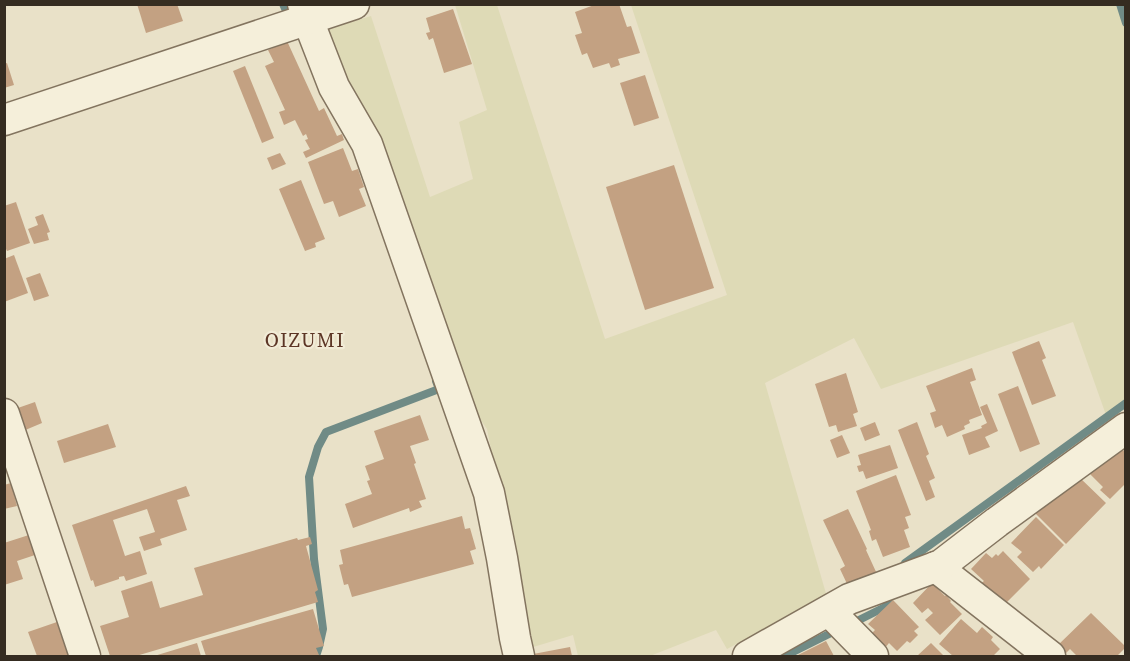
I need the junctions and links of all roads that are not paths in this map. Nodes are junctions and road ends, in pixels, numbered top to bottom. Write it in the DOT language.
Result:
graph roads {
  1 [pos="354,4"];
  2 [pos="305,12"];
  3 [pos="4,120"];
  4 [pos="4,414"];
  5 [pos="1125,428"];
  6 [pos="936,567"];
  7 [pos="829,611"];
  8 [pos="85,657"];
  9 [pos="519,657"];
  10 [pos="748,657"];
  11 [pos="873,657"];
  12 [pos="1050,657"];
  1 -- 2 [label="street"];
  2 -- 3 [label="street"];
  2 -- 9 [label="street"];
  4 -- 8 [label="street"];
  5 -- 6 [label="street"];
  6 -- 7 [label="street"];
  6 -- 12 [label="street"];
  7 -- 10 [label="street"];
  7 -- 11 [label="street"];
}
